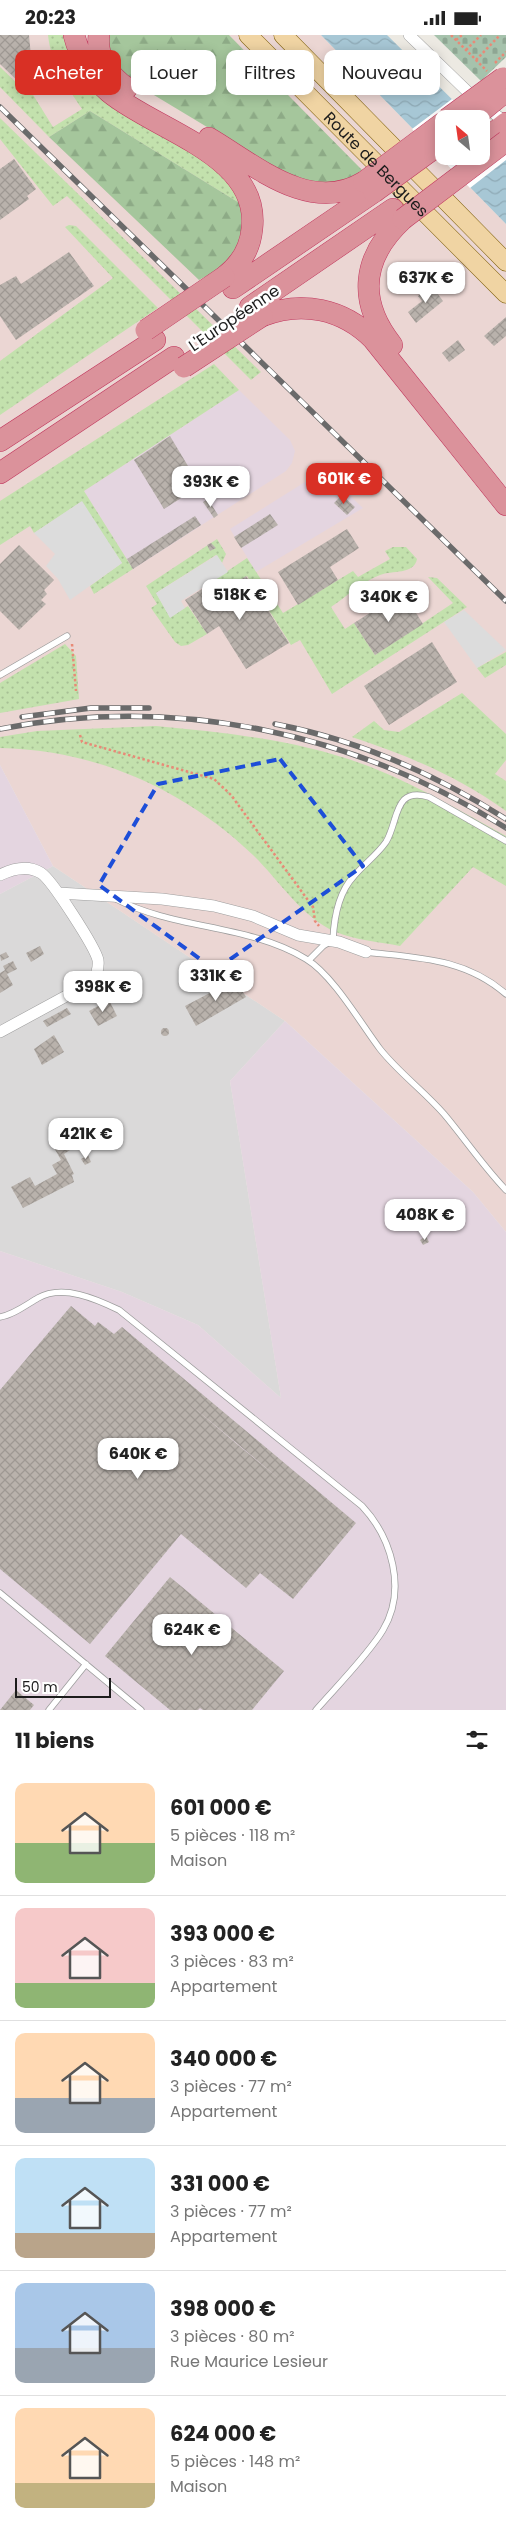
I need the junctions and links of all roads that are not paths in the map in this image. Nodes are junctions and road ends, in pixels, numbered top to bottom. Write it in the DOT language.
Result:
graph roads {
  1 [pos="74,35"];
  2 [pos="99,35"];
  3 [pos="248,35"];
  4 [pos="283,35"];
  5 [pos="409,35"];
  6 [pos="499,76"];
  7 [pos="458,110"];
  8 [pos="478,110"];
  9 [pos="506,123"];
  10 [pos="435,130"];
  11 [pos="490,136"];
  12 [pos="506,141"];
  13 [pos="435,147"];
  14 [pos="454,165"];
  15 [pos="369,187"];
  16 [pos="398,214"];
  17 [pos="506,261"];
  18 [pos="228,283"];
  19 [pos="506,294"];
  20 [pos="256,312"];
  21 [pos="5,438"];
  22 [pos="0,473"];
  23 [pos="506,488"];
  24 [pos="506,505"];
  25 [pos="67,636"];
  26 [pos="0,675"];
  27 [pos="506,841"];
  28 [pos="0,875"];
  29 [pos="58,893"];
  30 [pos="108,895"];
  31 [pos="331,940"];
  32 [pos="366,952"];
  33 [pos="309,960"];
  34 [pos="506,993"];
  35 [pos="0,1032"];
  36 [pos="506,1190"];
  37 [pos="0,1317"];
  38 [pos="0,1593"];
  39 [pos="86,1664"];
  40 [pos="49,1710"];
  41 [pos="142,1710"];
  42 [pos="316,1710"];
  1 -- 18 [label="highway"];
  2 -- 15 [label="highway"];
  3 -- 19 [label="main road, Route de Bergues"];
  4 -- 17 [label="main road, Route de Bergues"];
  5 -- 9 [label="street"];
  6 -- 7 [label="highway, bridge"];
  6 -- 8 [label="highway, bridge"];
  9 -- 11 [label="highway"];
  10 -- 15 [label="highway, bridge"];
  12 -- 16 [label="highway, bridge"];
  13 -- 15 [label="highway, L'Européenne, bridge"];
  14 -- 16 [label="highway, L'Européenne"];
  15 -- 18 [label="highway, L'Européenne"];
  16 -- 20 [label="highway, L'Européenne"];
  16 -- 23 [label="highway"];
  18 -- 21 [label="highway, L'Européenne"];
  20 -- 22 [label="highway, L'Européenne"];
  20 -- 24 [label="highway"];
  25 -- 26 [label="lane"];
  27 -- 31 [label="lane"];
  28 -- 29 [label="street"];
  29 -- 30 [label="street"];
  29 -- 35 [label="street"];
  30 -- 31 [label="street"];
  30 -- 33 [label="lane"];
  31 -- 32 [label="street"];
  31 -- 33 [label="lane"];
  32 -- 34 [label="lane"];
  33 -- 36 [label="lane"];
  37 -- 42 [label="lane"];
  38 -- 39 [label="lane"];
  39 -- 40 [label="lane"];
  39 -- 41 [label="lane"];
}
